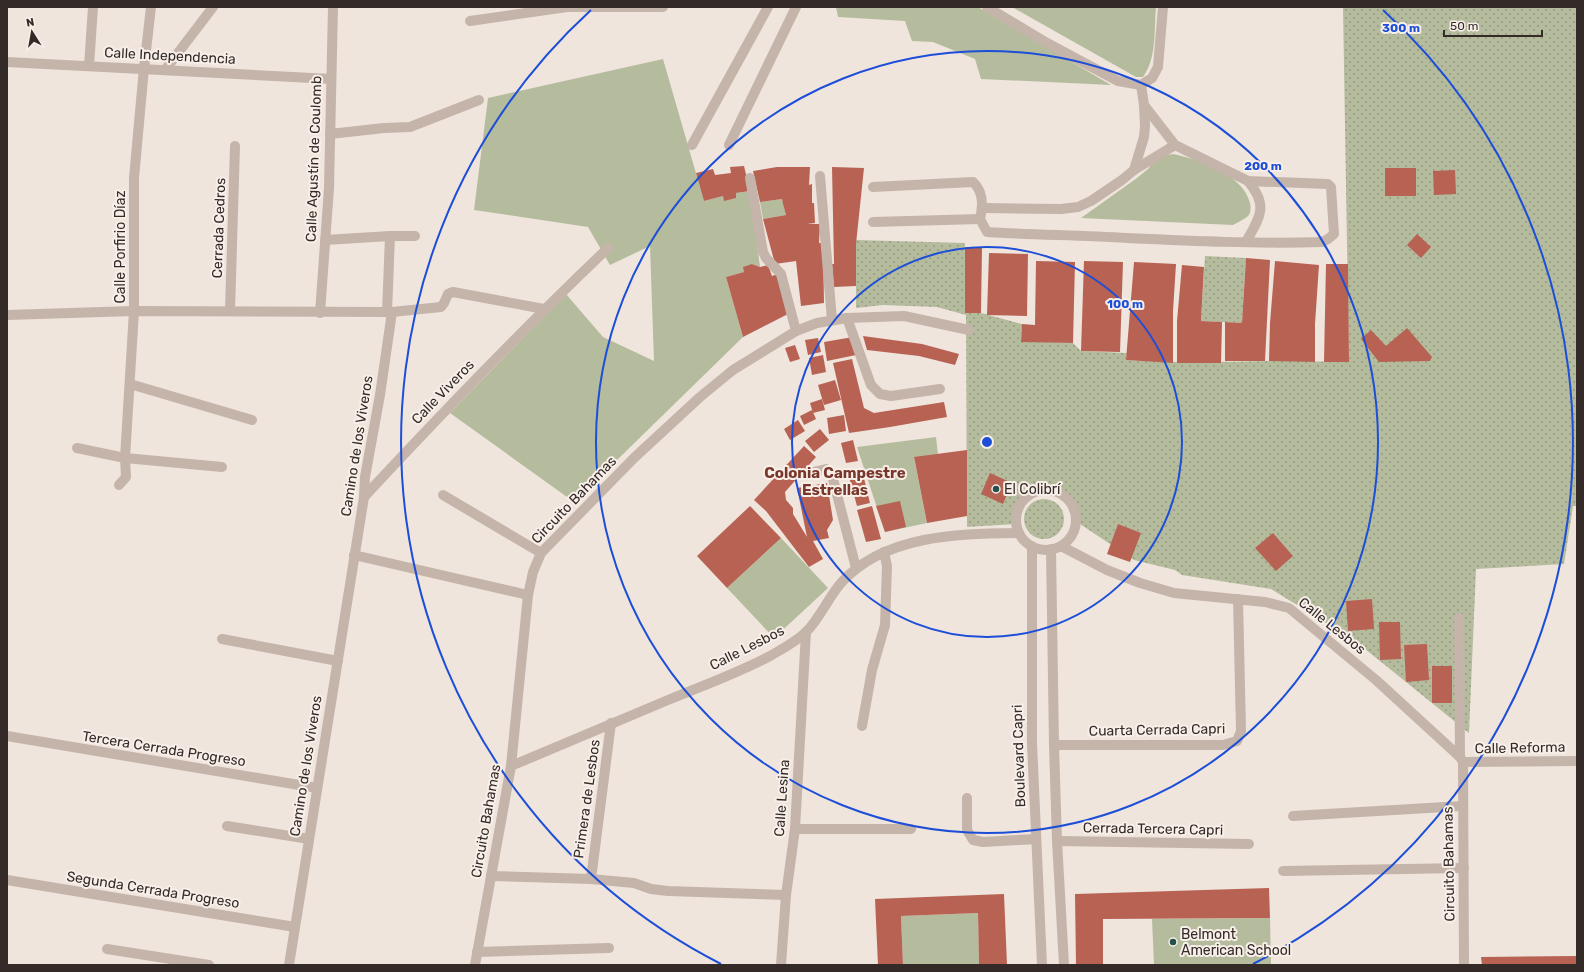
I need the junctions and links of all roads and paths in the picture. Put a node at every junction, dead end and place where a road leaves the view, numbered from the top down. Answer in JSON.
{"nodes":[{"id":1,"x":93,"y":7,"type":"edge"},
{"id":2,"x":151,"y":7,"type":"edge"},
{"id":3,"x":213,"y":7,"type":"edge"},
{"id":4,"x":333,"y":7,"type":"edge"},
{"id":5,"x":567,"y":7,"type":"edge"},
{"id":6,"x":663,"y":7,"type":"edge"},
{"id":7,"x":768,"y":7,"type":"edge"},
{"id":8,"x":796,"y":7,"type":"edge"},
{"id":9,"x":987,"y":7,"type":"edge"},
{"id":10,"x":1163,"y":7,"type":"edge"},
{"id":11,"x":470,"y":21,"type":"dead end"},
{"id":12,"x":7,"y":62,"type":"edge"},
{"id":13,"x":90,"y":66,"type":"junction"},
{"id":14,"x":144,"y":68,"type":"junction"},
{"id":15,"x":165,"y":70,"type":"junction"},
{"id":16,"x":331,"y":79,"type":"junction"},
{"id":17,"x":1141,"y":85,"type":"junction"},
{"id":18,"x":478,"y":100,"type":"dead end"},
{"id":19,"x":1144,"y":104,"type":"junction"},
{"id":20,"x":330,"y":134,"type":"junction"},
{"id":21,"x":729,"y":145,"type":"dead end"},
{"id":22,"x":1175,"y":145,"type":"junction"},
{"id":23,"x":235,"y":146,"type":"dead end"},
{"id":24,"x":692,"y":146,"type":"dead end"},
{"id":25,"x":1134,"y":170,"type":"junction"},
{"id":26,"x":820,"y":176,"type":"dead end"},
{"id":27,"x":750,"y":178,"type":"dead end"},
{"id":28,"x":1248,"y":181,"type":"junction"},
{"id":29,"x":873,"y":187,"type":"dead end"},
{"id":30,"x":983,"y":208,"type":"junction"},
{"id":31,"x":980,"y":219,"type":"junction"},
{"id":32,"x":873,"y":222,"type":"dead end"},
{"id":33,"x":390,"y":236,"type":"junction"},
{"id":34,"x":415,"y":236,"type":"dead end"},
{"id":35,"x":325,"y":240,"type":"junction"},
{"id":36,"x":1246,"y":242,"type":"junction"},
{"id":37,"x":608,"y":248,"type":"dead end"},
{"id":38,"x":544,"y":309,"type":"junction"},
{"id":39,"x":134,"y":311,"type":"junction"},
{"id":40,"x":230,"y":311,"type":"junction"},
{"id":41,"x":390,"y":312,"type":"junction"},
{"id":42,"x":320,"y":313,"type":"junction"},
{"id":43,"x":7,"y":316,"type":"edge"},
{"id":44,"x":846,"y":318,"type":"junction"},
{"id":45,"x":832,"y":320,"type":"junction"},
{"id":46,"x":969,"y":330,"type":"dead end"},
{"id":47,"x":796,"y":331,"type":"junction"},
{"id":48,"x":130,"y":384,"type":"junction"},
{"id":49,"x":940,"y":389,"type":"dead end"},
{"id":50,"x":252,"y":420,"type":"dead end"},
{"id":51,"x":77,"y":448,"type":"dead end"},
{"id":52,"x":125,"y":458,"type":"junction"},
{"id":53,"x":222,"y":467,"type":"dead end"},
{"id":54,"x":813,"y":472,"type":"dead end"},
{"id":55,"x":119,"y":485,"type":"dead end"},
{"id":56,"x":443,"y":495,"type":"dead end"},
{"id":57,"x":364,"y":497,"type":"junction"},
{"id":58,"x":1019,"y":533,"type":"junction"},
{"id":59,"x":1032,"y":546,"type":"junction"},
{"id":60,"x":1056,"y":548,"type":"junction"},
{"id":61,"x":884,"y":552,"type":"junction"},
{"id":62,"x":541,"y":553,"type":"junction"},
{"id":63,"x":354,"y":555,"type":"junction"},
{"id":64,"x":856,"y":568,"type":"junction"},
{"id":65,"x":528,"y":595,"type":"junction"},
{"id":66,"x":1238,"y":599,"type":"junction"},
{"id":67,"x":1459,"y":618,"type":"dead end"},
{"id":68,"x":806,"y":632,"type":"junction"},
{"id":69,"x":222,"y":639,"type":"dead end"},
{"id":70,"x":338,"y":661,"type":"junction"},
{"id":71,"x":611,"y":723,"type":"junction"},
{"id":72,"x":862,"y":726,"type":"dead end"},
{"id":73,"x":7,"y":736,"type":"edge"},
{"id":74,"x":1054,"y":745,"type":"junction"},
{"id":75,"x":1461,"y":759,"type":"junction"},
{"id":76,"x":1577,"y":761,"type":"edge"},
{"id":77,"x":511,"y":766,"type":"junction"},
{"id":78,"x":317,"y":788,"type":"junction"},
{"id":79,"x":967,"y":798,"type":"dead end"},
{"id":80,"x":1462,"y":806,"type":"junction"},
{"id":81,"x":1293,"y":816,"type":"dead end"},
{"id":82,"x":227,"y":826,"type":"dead end"},
{"id":83,"x":795,"y":829,"type":"junction"},
{"id":84,"x":911,"y":829,"type":"dead end"},
{"id":85,"x":309,"y":839,"type":"junction"},
{"id":86,"x":1036,"y":839,"type":"junction"},
{"id":87,"x":1057,"y":841,"type":"junction"},
{"id":88,"x":1249,"y":844,"type":"dead end"},
{"id":89,"x":1464,"y":868,"type":"junction"},
{"id":90,"x":1283,"y":871,"type":"dead end"},
{"id":91,"x":490,"y":876,"type":"junction"},
{"id":92,"x":591,"y":879,"type":"junction"},
{"id":93,"x":7,"y":880,"type":"edge"},
{"id":94,"x":786,"y":895,"type":"junction"},
{"id":95,"x":295,"y":927,"type":"junction"},
{"id":96,"x":608,"y":948,"type":"dead end"},
{"id":97,"x":107,"y":949,"type":"dead end"},
{"id":98,"x":477,"y":952,"type":"junction"},
{"id":99,"x":209,"y":965,"type":"edge"},
{"id":100,"x":289,"y":965,"type":"edge"},
{"id":101,"x":475,"y":965,"type":"edge"},
{"id":102,"x":781,"y":965,"type":"edge"},
{"id":103,"x":1042,"y":965,"type":"edge"},
{"id":104,"x":1064,"y":965,"type":"edge"},
{"id":105,"x":1464,"y":965,"type":"edge"}],
"edges":[{"from":1,"to":13,"type":"street"},
{"from":2,"to":14,"type":"street","name":"Calle Porfirio Díaz"},
{"from":3,"to":15,"type":"street"},
{"from":4,"to":16,"type":"street","name":"Calle Agustín de Coulomb"},
{"from":5,"to":6,"type":"street"},
{"from":5,"to":11,"type":"street"},
{"from":7,"to":24,"type":"street"},
{"from":8,"to":21,"type":"street"},
{"from":9,"to":17,"type":"street"},
{"from":10,"to":17,"type":"street"},
{"from":12,"to":13,"type":"street","name":"Calle Independencia"},
{"from":13,"to":14,"type":"street","name":"Calle Independencia"},
{"from":14,"to":15,"type":"street","name":"Calle Independencia"},
{"from":14,"to":39,"type":"street","name":"Calle Porfirio Díaz"},
{"from":15,"to":16,"type":"street","name":"Calle Independencia"},
{"from":16,"to":20,"type":"street","name":"Calle Agustín de Coulomb"},
{"from":17,"to":19,"type":"street"},
{"from":18,"to":20,"type":"street"},
{"from":19,"to":22,"type":"street"},
{"from":19,"to":25,"type":"street"},
{"from":20,"to":35,"type":"street","name":"Calle Agustín de Coulomb"},
{"from":22,"to":25,"type":"street"},
{"from":22,"to":28,"type":"street"},
{"from":23,"to":40,"type":"street","name":"Cerrada Cedros"},
{"from":25,"to":30,"type":"street"},
{"from":26,"to":45,"type":"street"},
{"from":27,"to":47,"type":"street"},
{"from":28,"to":36,"type":"street"},
{"from":28,"to":36,"type":"street"},
{"from":29,"to":30,"type":"street"},
{"from":30,"to":31,"type":"street"},
{"from":31,"to":32,"type":"street"},
{"from":31,"to":36,"type":"street"},
{"from":33,"to":34,"type":"street"},
{"from":33,"to":35,"type":"street"},
{"from":33,"to":41,"type":"street"},
{"from":35,"to":42,"type":"street","name":"Calle Agustín de Coulomb"},
{"from":37,"to":38,"type":"street","name":"Calle Viveros"},
{"from":38,"to":41,"type":"street"},
{"from":38,"to":57,"type":"street","name":"Calle Viveros"},
{"from":39,"to":40,"type":"street"},
{"from":39,"to":43,"type":"street"},
{"from":39,"to":48,"type":"street","name":"Calle Porfirio Díaz"},
{"from":40,"to":42,"type":"street"},
{"from":41,"to":42,"type":"street"},
{"from":41,"to":57,"type":"street","name":"Camino de los Viveros"},
{"from":44,"to":45,"type":"street","name":"Circuito Bahamas"},
{"from":44,"to":46,"type":"street","name":"Circuito Bahamas"},
{"from":44,"to":49,"type":"street"},
{"from":45,"to":47,"type":"street","name":"Circuito Bahamas"},
{"from":47,"to":62,"type":"street","name":"Circuito Bahamas"},
{"from":48,"to":50,"type":"street"},
{"from":48,"to":52,"type":"street","name":"Calle Porfirio Díaz"},
{"from":51,"to":52,"type":"street"},
{"from":52,"to":53,"type":"street"},
{"from":52,"to":55,"type":"street","name":"Calle Porfirio Díaz"},
{"from":54,"to":64,"type":"street"},
{"from":56,"to":62,"type":"street"},
{"from":57,"to":63,"type":"street","name":"Camino de los Viveros"},
{"from":58,"to":59,"type":"street"},
{"from":58,"to":60,"type":"street"},
{"from":58,"to":61,"type":"street","name":"Calle Lesbos"},
{"from":59,"to":60,"type":"street"},
{"from":59,"to":86,"type":"street","name":"Boulevard Capri"},
{"from":60,"to":66,"type":"street","name":"Calle Lesbos"},
{"from":60,"to":74,"type":"street"},
{"from":61,"to":64,"type":"street","name":"Calle Lesbos"},
{"from":61,"to":72,"type":"street"},
{"from":62,"to":65,"type":"street","name":"Circuito Bahamas"},
{"from":63,"to":65,"type":"street"},
{"from":63,"to":70,"type":"street","name":"Camino de los Viveros"},
{"from":64,"to":68,"type":"street","name":"Calle Lesbos"},
{"from":65,"to":77,"type":"street","name":"Circuito Bahamas"},
{"from":66,"to":74,"type":"street","name":"Cuarta Cerrada Capri"},
{"from":66,"to":75,"type":"street","name":"Calle Lesbos"},
{"from":67,"to":75,"type":"street","name":"Circuito Bahamas"},
{"from":68,"to":71,"type":"street","name":"Calle Lesbos"},
{"from":68,"to":83,"type":"street","name":"Calle Lesina"},
{"from":69,"to":70,"type":"street"},
{"from":70,"to":78,"type":"street","name":"Camino de los Viveros"},
{"from":71,"to":77,"type":"street","name":"Calle Lesbos"},
{"from":71,"to":92,"type":"street","name":"Primera de Lesbos"},
{"from":73,"to":78,"type":"street","name":"Tercera Cerrada Progreso"},
{"from":74,"to":87,"type":"street"},
{"from":75,"to":76,"type":"street","name":"Calle Reforma"},
{"from":75,"to":80,"type":"street","name":"Circuito Bahamas"},
{"from":77,"to":91,"type":"street","name":"Circuito Bahamas"},
{"from":78,"to":85,"type":"street","name":"Camino de los Viveros"},
{"from":79,"to":86,"type":"street"},
{"from":80,"to":81,"type":"street"},
{"from":80,"to":89,"type":"street","name":"Circuito Bahamas"},
{"from":82,"to":85,"type":"street"},
{"from":83,"to":84,"type":"street"},
{"from":83,"to":94,"type":"street","name":"Calle Lesina"},
{"from":85,"to":95,"type":"street","name":"Camino de los Viveros"},
{"from":86,"to":103,"type":"street","name":"Boulevard Capri"},
{"from":87,"to":88,"type":"street","name":"Cerrada Tercera Capri"},
{"from":87,"to":104,"type":"street"},
{"from":89,"to":90,"type":"street"},
{"from":89,"to":105,"type":"street","name":"Circuito Bahamas"},
{"from":91,"to":92,"type":"street"},
{"from":91,"to":98,"type":"street","name":"Circuito Bahamas"},
{"from":92,"to":94,"type":"street"},
{"from":93,"to":95,"type":"street","name":"Segunda Cerrada Progreso"},
{"from":94,"to":102,"type":"street","name":"Calle Lesina"},
{"from":95,"to":100,"type":"street","name":"Camino de los Viveros"},
{"from":96,"to":98,"type":"street"},
{"from":97,"to":99,"type":"street"},
{"from":98,"to":101,"type":"street","name":"Circuito Bahamas"}]}
